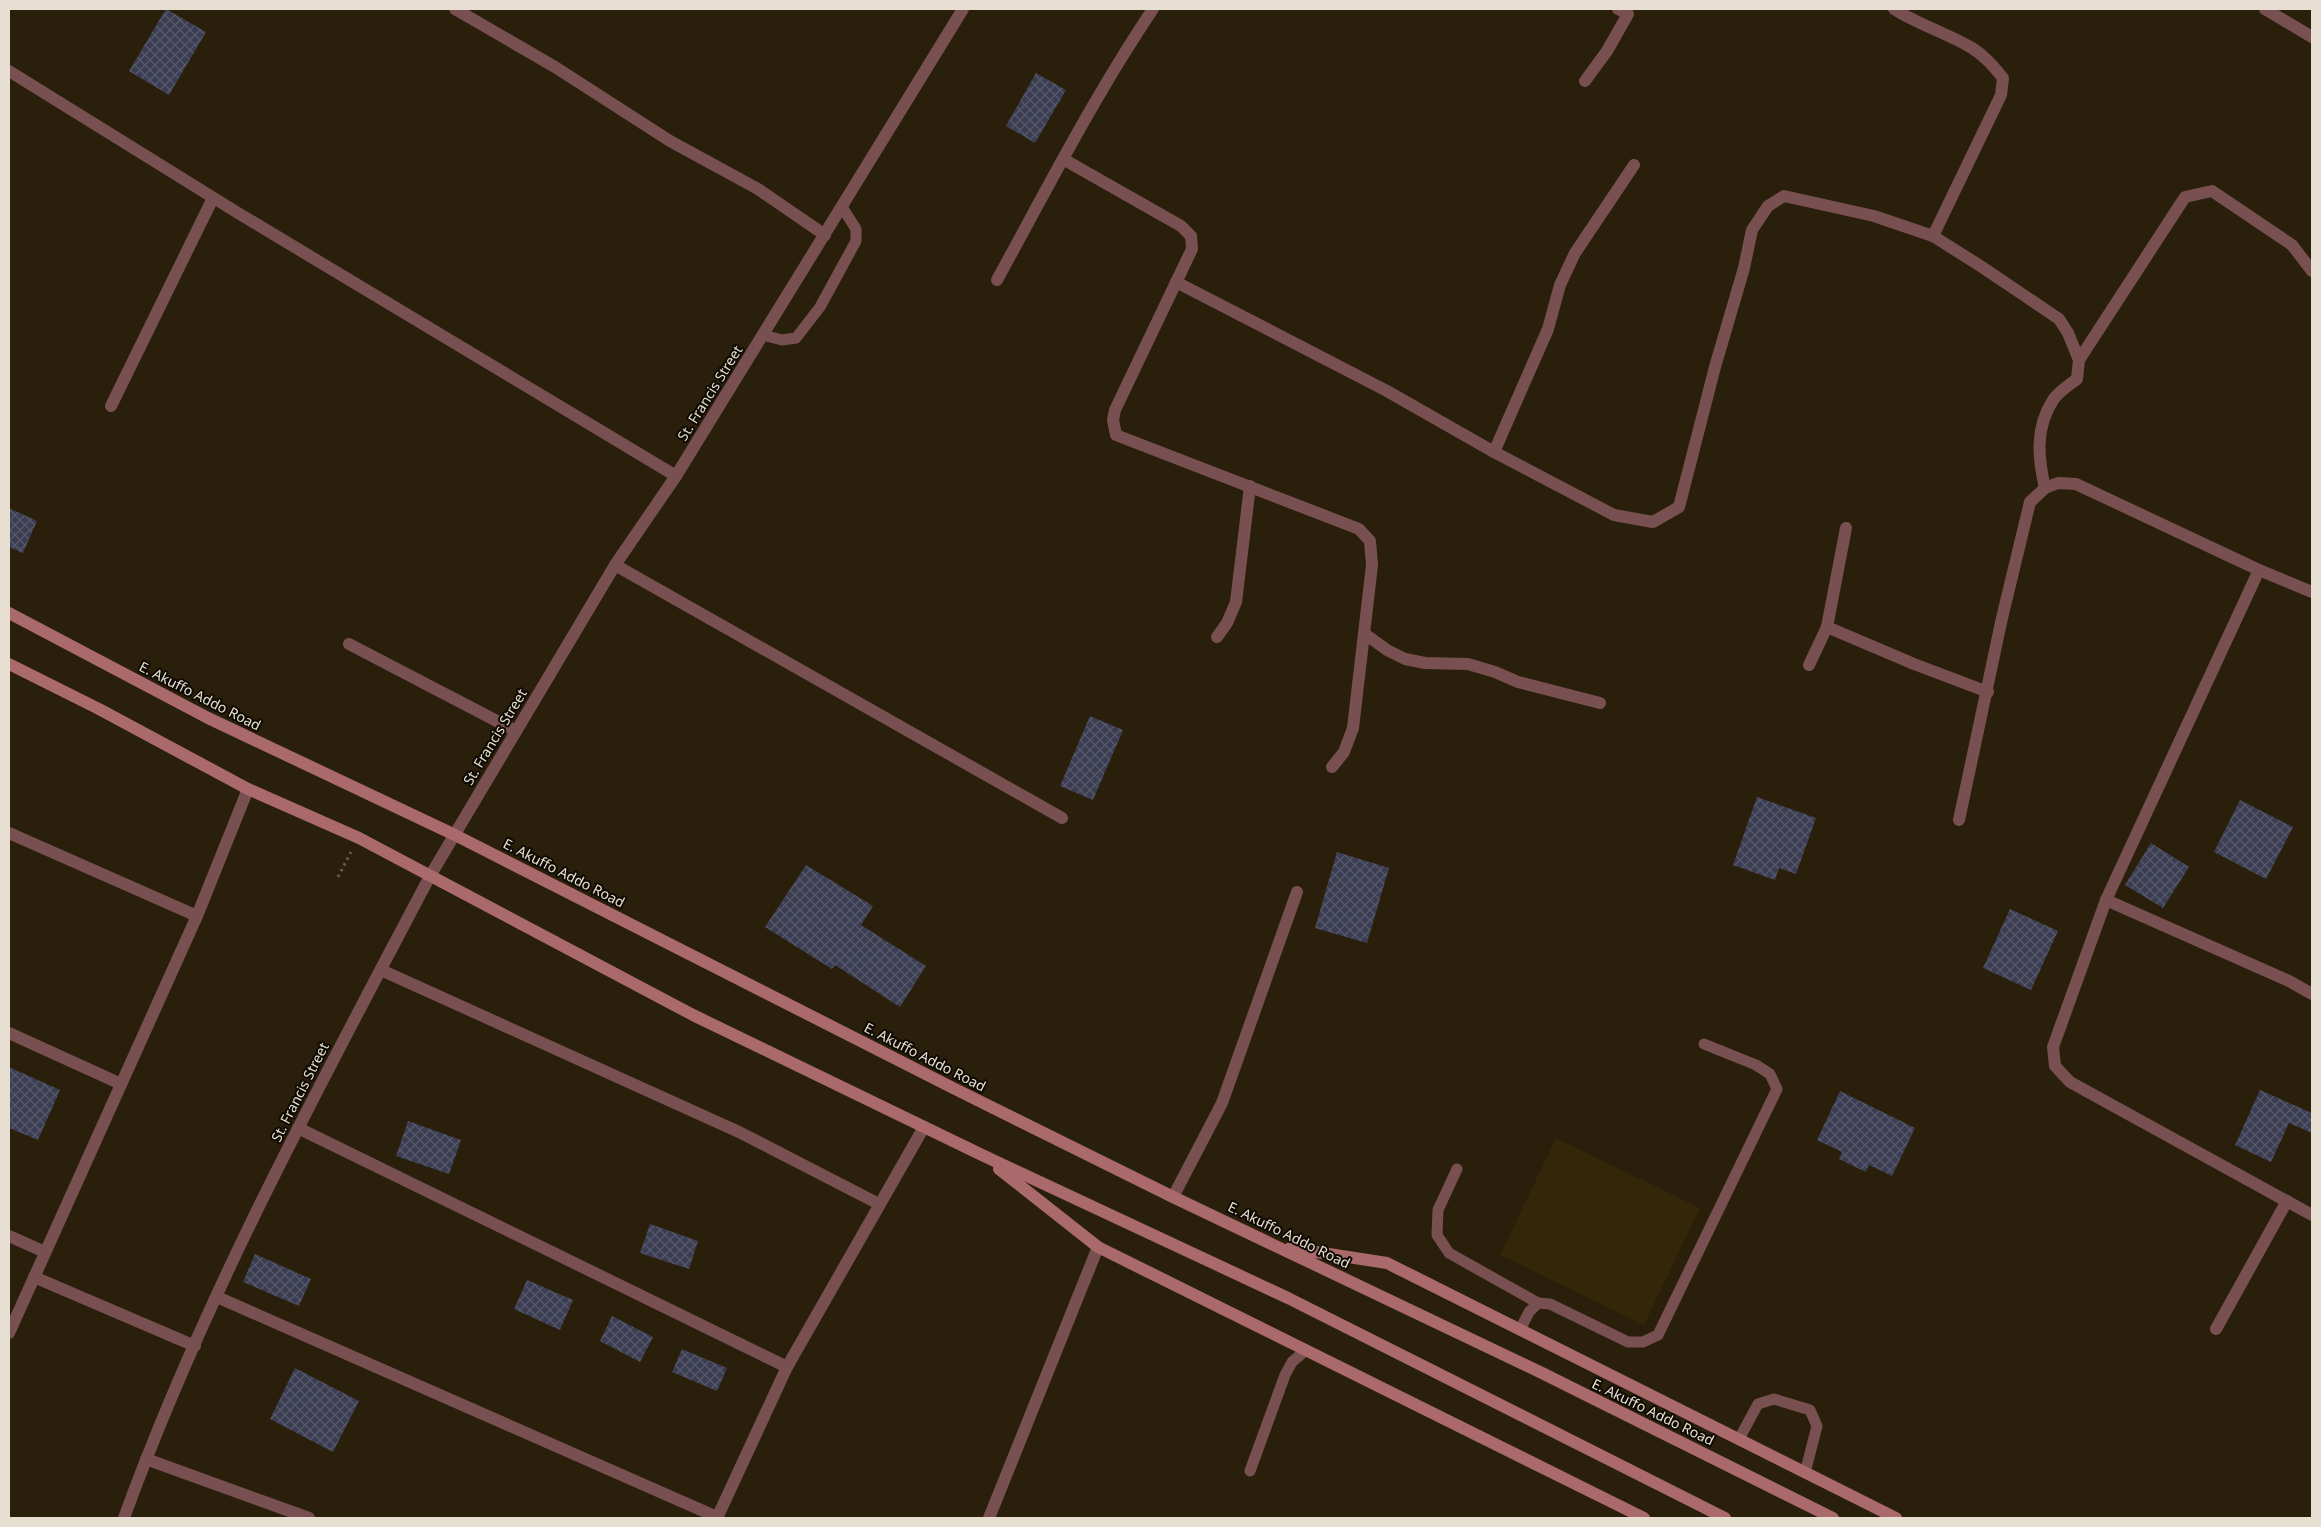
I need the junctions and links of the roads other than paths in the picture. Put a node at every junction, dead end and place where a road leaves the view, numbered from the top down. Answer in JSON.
{"nodes":[{"id":1,"x":455,"y":9,"type":"edge"},
{"id":2,"x":963,"y":9,"type":"edge"},
{"id":3,"x":1153,"y":9,"type":"edge"},
{"id":4,"x":1894,"y":9,"type":"edge"},
{"id":5,"x":2265,"y":9,"type":"edge"},
{"id":6,"x":1626,"y":10,"type":"edge"},
{"id":7,"x":2312,"y":37,"type":"edge"},
{"id":8,"x":9,"y":71,"type":"edge"},
{"id":9,"x":1585,"y":81,"type":"dead end"},
{"id":10,"x":1063,"y":159,"type":"junction"},
{"id":11,"x":1634,"y":165,"type":"dead end"},
{"id":12,"x":213,"y":198,"type":"junction"},
{"id":13,"x":842,"y":206,"type":"junction"},
{"id":14,"x":825,"y":235,"type":"junction"},
{"id":15,"x":1933,"y":236,"type":"junction"},
{"id":16,"x":2312,"y":271,"type":"edge"},
{"id":17,"x":997,"y":280,"type":"dead end"},
{"id":18,"x":1176,"y":282,"type":"junction"},
{"id":19,"x":763,"y":335,"type":"junction"},
{"id":20,"x":2079,"y":360,"type":"junction"},
{"id":21,"x":111,"y":406,"type":"dead end"},
{"id":22,"x":1494,"y":452,"type":"junction"},
{"id":23,"x":676,"y":476,"type":"junction"},
{"id":24,"x":1250,"y":486,"type":"junction"},
{"id":25,"x":2045,"y":488,"type":"junction"},
{"id":26,"x":1846,"y":528,"type":"dead end"},
{"id":27,"x":615,"y":565,"type":"junction"},
{"id":28,"x":2259,"y":570,"type":"junction"},
{"id":29,"x":2312,"y":592,"type":"edge"},
{"id":30,"x":9,"y":613,"type":"edge"},
{"id":31,"x":1827,"y":627,"type":"junction"},
{"id":32,"x":1365,"y":634,"type":"junction"},
{"id":33,"x":1217,"y":637,"type":"dead end"},
{"id":34,"x":349,"y":644,"type":"dead end"},
{"id":35,"x":9,"y":664,"type":"edge"},
{"id":36,"x":1809,"y":664,"type":"dead end"},
{"id":37,"x":1988,"y":692,"type":"junction"},
{"id":38,"x":1600,"y":703,"type":"dead end"},
{"id":39,"x":516,"y":731,"type":"junction"},
{"id":40,"x":1332,"y":767,"type":"dead end"},
{"id":41,"x":248,"y":788,"type":"junction"},
{"id":42,"x":1062,"y":818,"type":"dead end"},
{"id":43,"x":1959,"y":820,"type":"dead end"},
{"id":44,"x":9,"y":833,"type":"edge"},
{"id":45,"x":455,"y":835,"type":"junction"},
{"id":46,"x":430,"y":876,"type":"junction"},
{"id":47,"x":1297,"y":892,"type":"dead end"},
{"id":48,"x":2106,"y":900,"type":"junction"},
{"id":49,"x":197,"y":916,"type":"junction"},
{"id":50,"x":381,"y":970,"type":"junction"},
{"id":51,"x":2312,"y":994,"type":"edge"},
{"id":52,"x":9,"y":1033,"type":"edge"},
{"id":53,"x":1704,"y":1044,"type":"dead end"},
{"id":54,"x":121,"y":1084,"type":"junction"},
{"id":55,"x":924,"y":1127,"type":"junction"},
{"id":56,"x":298,"y":1128,"type":"junction"},
{"id":57,"x":982,"y":1155,"type":"junction"},
{"id":58,"x":1457,"y":1169,"type":"dead end"},
{"id":59,"x":1173,"y":1197,"type":"junction"},
{"id":60,"x":2287,"y":1201,"type":"junction"},
{"id":61,"x":879,"y":1204,"type":"junction"},
{"id":62,"x":2312,"y":1215,"type":"edge"},
{"id":63,"x":9,"y":1236,"type":"edge"},
{"id":64,"x":1277,"y":1246,"type":"junction"},
{"id":65,"x":1098,"y":1247,"type":"junction"},
{"id":66,"x":45,"y":1252,"type":"junction"},
{"id":67,"x":34,"y":1277,"type":"junction"},
{"id":68,"x":217,"y":1297,"type":"junction"},
{"id":69,"x":1538,"y":1304,"type":"junction"},
{"id":70,"x":2216,"y":1329,"type":"dead end"},
{"id":71,"x":1520,"y":1330,"type":"junction"},
{"id":72,"x":9,"y":1334,"type":"edge"},
{"id":73,"x":195,"y":1346,"type":"junction"},
{"id":74,"x":1306,"y":1350,"type":"junction"},
{"id":75,"x":787,"y":1366,"type":"junction"},
{"id":76,"x":1739,"y":1439,"type":"junction"},
{"id":77,"x":146,"y":1459,"type":"junction"},
{"id":78,"x":1250,"y":1471,"type":"dead end"},
{"id":79,"x":1806,"y":1473,"type":"junction"},
{"id":80,"x":717,"y":1517,"type":"edge"},
{"id":81,"x":1641,"y":1517,"type":"edge"},
{"id":82,"x":124,"y":1518,"type":"edge"},
{"id":83,"x":309,"y":1518,"type":"edge"},
{"id":84,"x":988,"y":1518,"type":"edge"},
{"id":85,"x":1725,"y":1518,"type":"edge"},
{"id":86,"x":1833,"y":1518,"type":"edge"},
{"id":87,"x":1896,"y":1518,"type":"edge"}],
"edges":[{"from":1,"to":14,"type":"street"},
{"from":2,"to":13,"type":"street","name":"St. Francis Street"},
{"from":3,"to":10,"type":"street"},
{"from":4,"to":15,"type":"street"},
{"from":5,"to":7,"type":"street"},
{"from":6,"to":9,"type":"street"},
{"from":8,"to":12,"type":"street"},
{"from":10,"to":17,"type":"street"},
{"from":10,"to":18,"type":"street"},
{"from":11,"to":22,"type":"street"},
{"from":12,"to":21,"type":"street"},
{"from":12,"to":23,"type":"street"},
{"from":13,"to":14,"type":"street","name":"St. Francis Street"},
{"from":13,"to":19,"type":"lane"},
{"from":14,"to":19,"type":"street","name":"St. Francis Street"},
{"from":15,"to":20,"type":"street"},
{"from":15,"to":22,"type":"street"},
{"from":16,"to":20,"type":"street"},
{"from":18,"to":22,"type":"street"},
{"from":18,"to":24,"type":"street"},
{"from":19,"to":23,"type":"street","name":"St. Francis Street"},
{"from":20,"to":25,"type":"street"},
{"from":23,"to":27,"type":"street","name":"St. Francis Street"},
{"from":24,"to":32,"type":"street"},
{"from":24,"to":33,"type":"street"},
{"from":25,"to":28,"type":"street"},
{"from":25,"to":37,"type":"street"},
{"from":26,"to":31,"type":"street"},
{"from":27,"to":39,"type":"street","name":"St. Francis Street"},
{"from":27,"to":42,"type":"street"},
{"from":28,"to":29,"type":"street"},
{"from":28,"to":48,"type":"street"},
{"from":30,"to":45,"type":"main road","name":"E. Akuffo Addo Road"},
{"from":31,"to":36,"type":"street"},
{"from":31,"to":37,"type":"street"},
{"from":32,"to":38,"type":"street"},
{"from":32,"to":40,"type":"street"},
{"from":34,"to":39,"type":"street"},
{"from":35,"to":41,"type":"main road"},
{"from":37,"to":43,"type":"street"},
{"from":39,"to":45,"type":"street","name":"St. Francis Street"},
{"from":41,"to":46,"type":"main road"},
{"from":41,"to":49,"type":"street"},
{"from":44,"to":49,"type":"street"},
{"from":45,"to":46,"type":"street","name":"St. Francis Street"},
{"from":45,"to":59,"type":"main road","name":"E. Akuffo Addo Road"},
{"from":46,"to":50,"type":"street","name":"St. Francis Street"},
{"from":46,"to":55,"type":"main road"},
{"from":47,"to":59,"type":"street"},
{"from":48,"to":51,"type":"street"},
{"from":48,"to":60,"type":"street"},
{"from":49,"to":54,"type":"street"},
{"from":50,"to":56,"type":"street","name":"St. Francis Street"},
{"from":50,"to":61,"type":"street"},
{"from":52,"to":54,"type":"street"},
{"from":53,"to":69,"type":"lane"},
{"from":54,"to":66,"type":"street"},
{"from":55,"to":57,"type":"main road"},
{"from":55,"to":61,"type":"street"},
{"from":56,"to":68,"type":"street","name":"St. Francis Street"},
{"from":56,"to":75,"type":"street"},
{"from":57,"to":65,"type":"main road"},
{"from":57,"to":85,"type":"main road"},
{"from":58,"to":69,"type":"lane"},
{"from":59,"to":64,"type":"main road","name":"E. Akuffo Addo Road"},
{"from":60,"to":62,"type":"street"},
{"from":60,"to":70,"type":"street"},
{"from":61,"to":75,"type":"street"},
{"from":63,"to":66,"type":"street"},
{"from":64,"to":71,"type":"main road"},
{"from":64,"to":86,"type":"main road","name":"E. Akuffo Addo Road"},
{"from":65,"to":74,"type":"main road"},
{"from":65,"to":84,"type":"street"},
{"from":66,"to":67,"type":"street"},
{"from":67,"to":72,"type":"street"},
{"from":67,"to":73,"type":"street"},
{"from":68,"to":73,"type":"street","name":"St. Francis Street"},
{"from":68,"to":80,"type":"street"},
{"from":69,"to":71,"type":"lane"},
{"from":71,"to":76,"type":"main road"},
{"from":73,"to":77,"type":"street","name":"St. Francis Street"},
{"from":74,"to":78,"type":"lane"},
{"from":74,"to":81,"type":"main road"},
{"from":75,"to":80,"type":"street"},
{"from":76,"to":79,"type":"main road"},
{"from":76,"to":79,"type":"lane"},
{"from":77,"to":82,"type":"street","name":"St. Francis Street"},
{"from":77,"to":83,"type":"street"},
{"from":79,"to":87,"type":"main road"}]}
